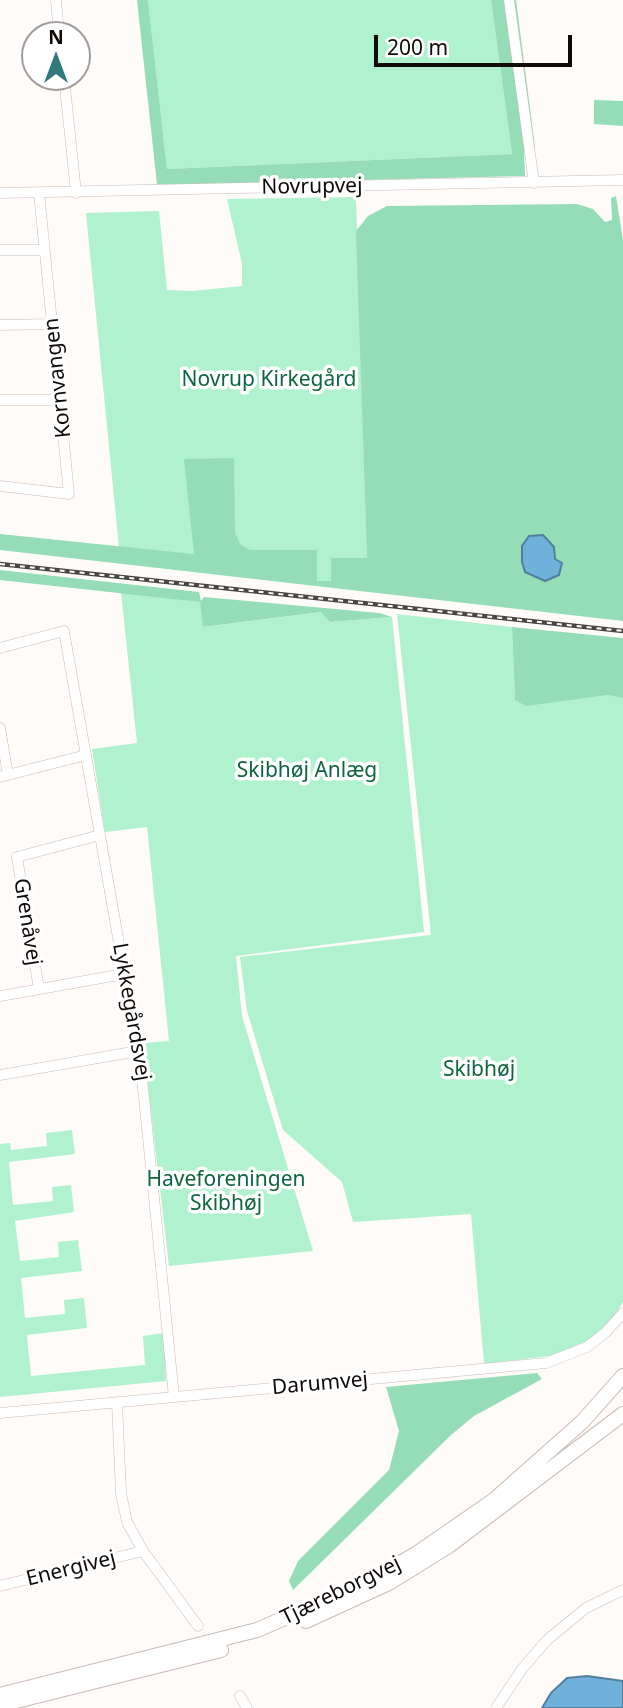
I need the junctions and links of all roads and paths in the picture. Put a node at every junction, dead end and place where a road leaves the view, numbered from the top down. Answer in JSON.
{"nodes":[{"id":1,"x":56,"y":0,"type":"edge"},
{"id":2,"x":509,"y":0,"type":"edge"},
{"id":3,"x":58,"y":21,"type":"edge"},
{"id":4,"x":65,"y":91,"type":"edge"},
{"id":5,"x":534,"y":183,"type":"junction"},
{"id":6,"x":623,"y":183,"type":"edge"},
{"id":7,"x":0,"y":193,"type":"edge"},
{"id":8,"x":39,"y":193,"type":"junction"},
{"id":9,"x":76,"y":193,"type":"junction"},
{"id":10,"x":0,"y":250,"type":"edge"},
{"id":11,"x":44,"y":250,"type":"junction"},
{"id":12,"x":53,"y":324,"type":"junction"},
{"id":13,"x":0,"y":325,"type":"edge"},
{"id":14,"x":0,"y":400,"type":"edge"},
{"id":15,"x":60,"y":400,"type":"junction"},
{"id":16,"x":0,"y":486,"type":"edge"},
{"id":17,"x":0,"y":648,"type":"edge"},
{"id":18,"x":0,"y":728,"type":"edge"},
{"id":19,"x":86,"y":755,"type":"junction"},
{"id":20,"x":4,"y":776,"type":"edge"},
{"id":21,"x":100,"y":835,"type":"junction"},
{"id":22,"x":124,"y":974,"type":"junction"},
{"id":23,"x":39,"y":989,"type":"junction"},
{"id":24,"x":0,"y":996,"type":"edge"},
{"id":25,"x":138,"y":1051,"type":"junction"},
{"id":26,"x":0,"y":1075,"type":"edge"},
{"id":27,"x":623,"y":1313,"type":"edge"},
{"id":28,"x":623,"y":1363,"type":"edge"},
{"id":29,"x":623,"y":1376,"type":"edge"},
{"id":30,"x":623,"y":1387,"type":"edge"},
{"id":31,"x":174,"y":1397,"type":"junction"},
{"id":32,"x":117,"y":1402,"type":"junction"},
{"id":33,"x":0,"y":1413,"type":"edge"},
{"id":34,"x":623,"y":1414,"type":"edge"},
{"id":35,"x":564,"y":1436,"type":"junction"},
{"id":36,"x":513,"y":1500,"type":"junction"},
{"id":37,"x":143,"y":1551,"type":"junction"},
{"id":38,"x":0,"y":1586,"type":"edge"},
{"id":39,"x":623,"y":1590,"type":"edge"},
{"id":40,"x":198,"y":1626,"type":"dead end"},
{"id":41,"x":0,"y":1695,"type":"edge"},
{"id":42,"x":240,"y":1696,"type":"dead end"},
{"id":43,"x":0,"y":1705,"type":"edge"},
{"id":44,"x":247,"y":1708,"type":"edge"},
{"id":45,"x":496,"y":1708,"type":"edge"}],
"edges":[{"from":1,"to":3,"type":"street"},
{"from":2,"to":5,"type":"street"},
{"from":4,"to":9,"type":"street"},
{"from":5,"to":6,"type":"street","name":"Novrupvej"},
{"from":5,"to":9,"type":"street","name":"Novrupvej"},
{"from":7,"to":8,"type":"street","name":"Novrupvej"},
{"from":8,"to":9,"type":"street","name":"Novrupvej"},
{"from":8,"to":11,"type":"street","name":"Kornvangen"},
{"from":10,"to":11,"type":"street"},
{"from":11,"to":12,"type":"street","name":"Kornvangen"},
{"from":12,"to":13,"type":"street"},
{"from":12,"to":15,"type":"street","name":"Kornvangen"},
{"from":14,"to":15,"type":"street"},
{"from":15,"to":16,"type":"street","name":"Kornvangen"},
{"from":17,"to":19,"type":"street","name":"Lykkegårdsvej"},
{"from":18,"to":20,"type":"street"},
{"from":19,"to":20,"type":"street"},
{"from":19,"to":21,"type":"street","name":"Lykkegårdsvej"},
{"from":21,"to":22,"type":"street","name":"Lykkegårdsvej"},
{"from":21,"to":23,"type":"street","name":"Grenåvej"},
{"from":22,"to":23,"type":"street"},
{"from":22,"to":25,"type":"street","name":"Lykkegårdsvej"},
{"from":23,"to":24,"type":"street"},
{"from":25,"to":26,"type":"street"},
{"from":25,"to":31,"type":"street","name":"Lykkegårdsvej"},
{"from":27,"to":31,"type":"street","name":"Darumvej"},
{"from":28,"to":35,"type":"highway"},
{"from":29,"to":35,"type":"highway","name":"Tjæreborgvej"},
{"from":30,"to":36,"type":"highway","name":"Tjæreborgvej"},
{"from":31,"to":32,"type":"street","name":"Darumvej"},
{"from":32,"to":33,"type":"street","name":"Darumvej"},
{"from":32,"to":37,"type":"street","name":"Energivej"},
{"from":34,"to":36,"type":"highway","name":"Tjæreborgvej"},
{"from":35,"to":41,"type":"highway","name":"Tjæreborgvej"},
{"from":36,"to":43,"type":"highway","name":"Tjæreborgvej"},
{"from":37,"to":38,"type":"street","name":"Energivej"},
{"from":37,"to":40,"type":"street","name":"Energivej"},
{"from":39,"to":45,"type":"street"},
{"from":42,"to":44,"type":"street"}]}
